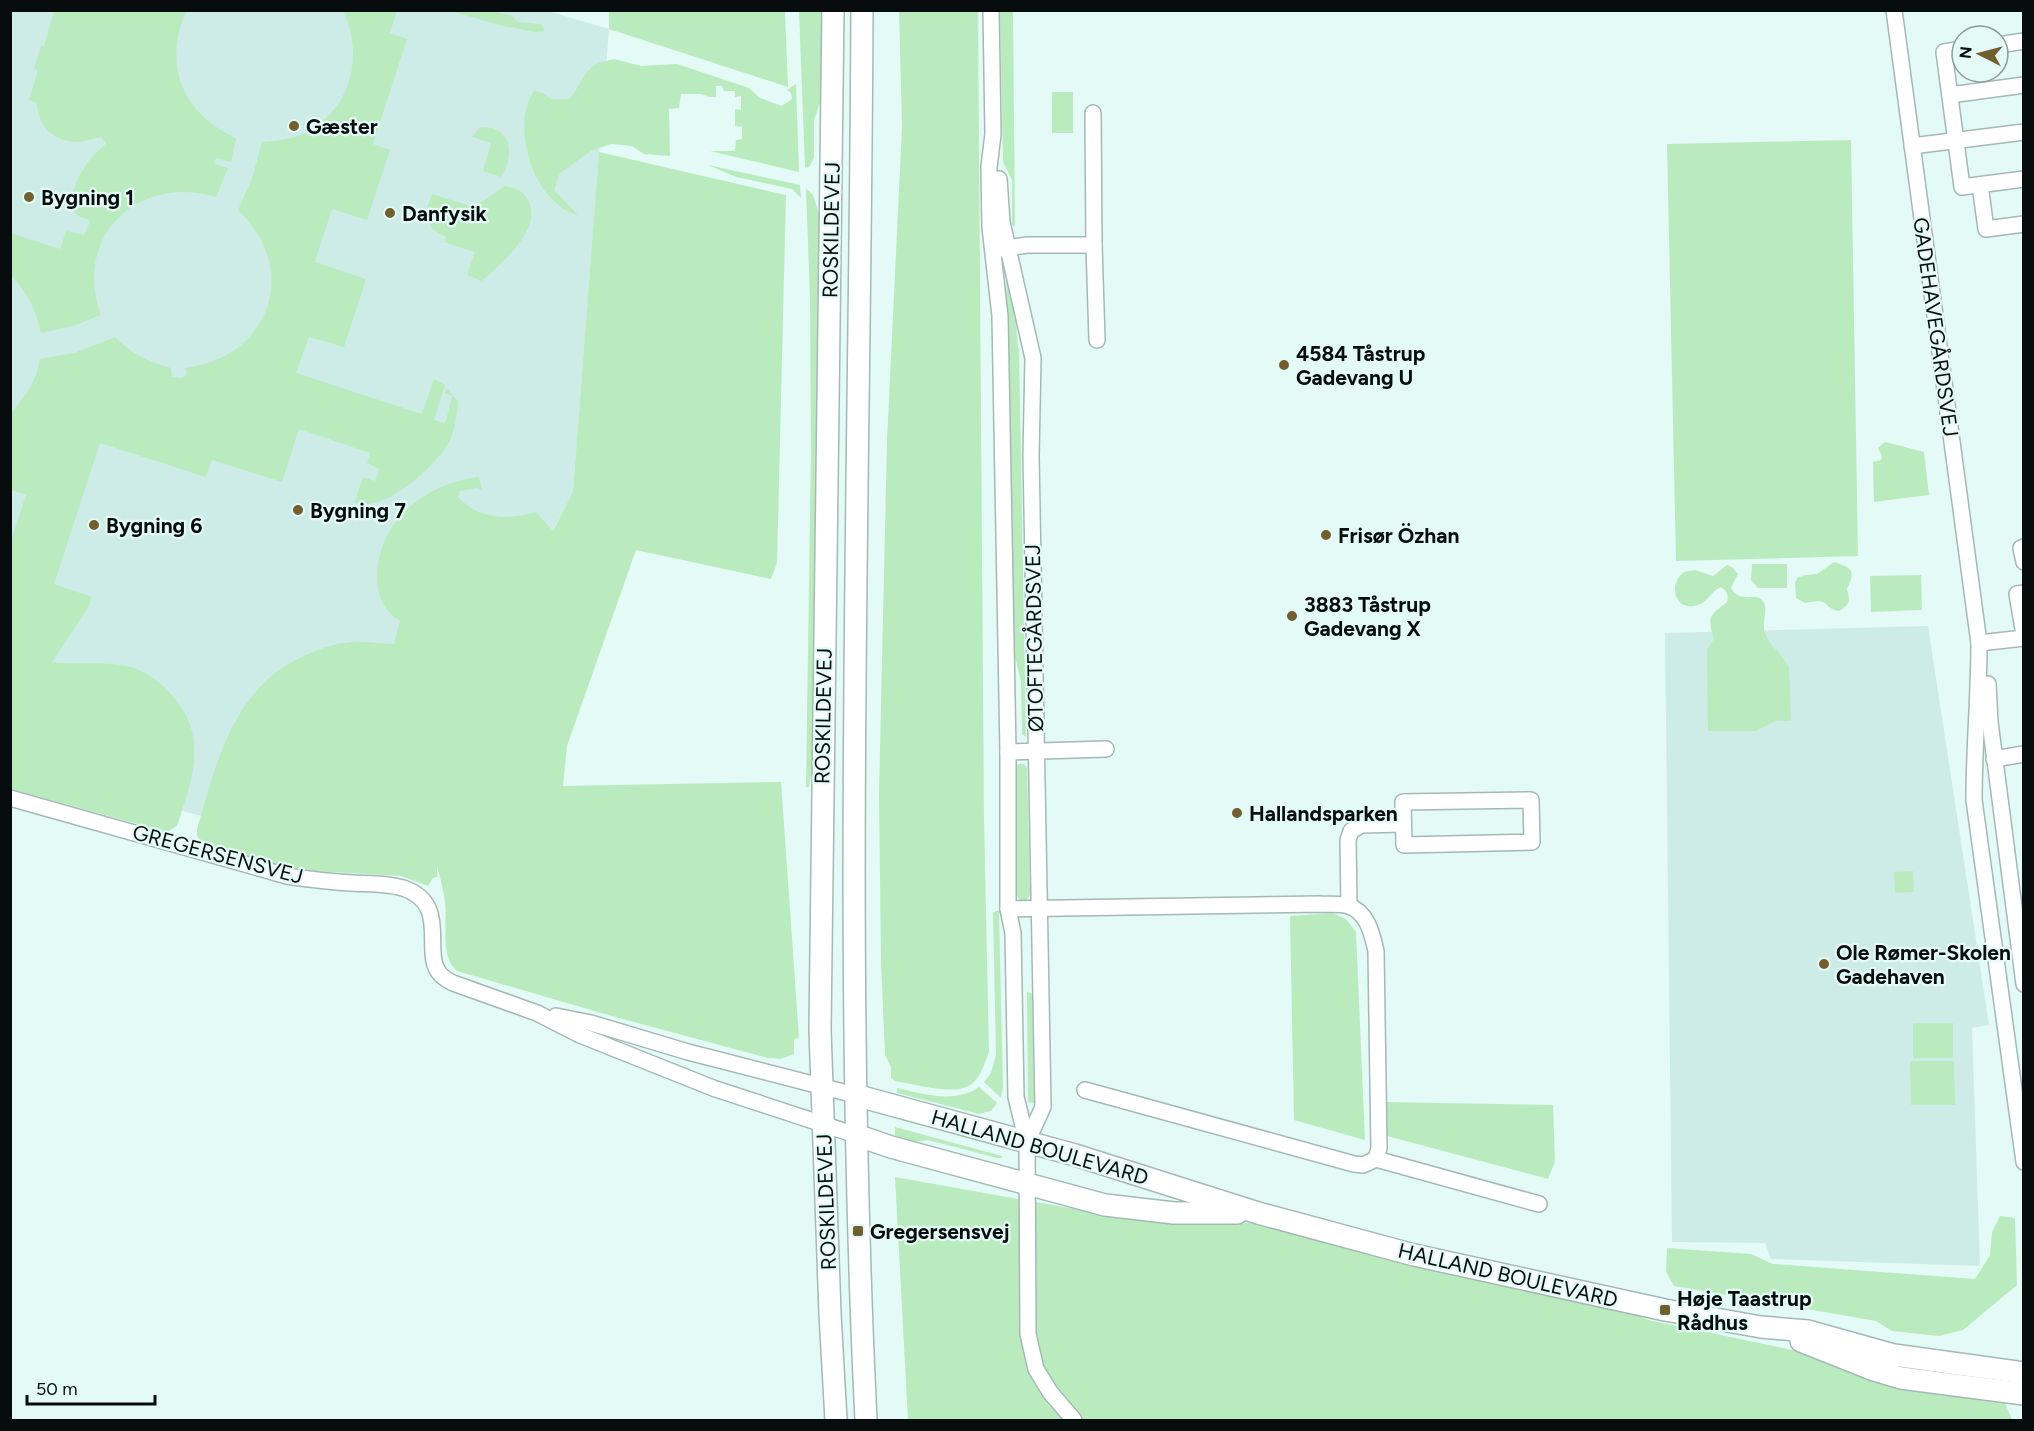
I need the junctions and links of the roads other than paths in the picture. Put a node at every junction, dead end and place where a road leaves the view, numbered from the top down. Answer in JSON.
{"nodes":[{"id":1,"x":833,"y":10,"type":"edge"},
{"id":2,"x":862,"y":10,"type":"edge"},
{"id":3,"x":991,"y":10,"type":"edge"},
{"id":4,"x":1894,"y":10,"type":"edge"},
{"id":5,"x":1950,"y":51,"type":"edge"},
{"id":6,"x":2024,"y":85,"type":"edge"},
{"id":7,"x":1950,"y":95,"type":"junction"},
{"id":8,"x":1093,"y":113,"type":"dead end"},
{"id":9,"x":2024,"y":132,"type":"edge"},
{"id":10,"x":1956,"y":141,"type":"junction"},
{"id":11,"x":1912,"y":146,"type":"junction"},
{"id":12,"x":2024,"y":179,"type":"edge"},
{"id":13,"x":1980,"y":185,"type":"junction"},
{"id":14,"x":2024,"y":224,"type":"edge"},
{"id":15,"x":1094,"y":245,"type":"junction"},
{"id":16,"x":1001,"y":249,"type":"junction"},
{"id":17,"x":1096,"y":340,"type":"dead end"},
{"id":18,"x":2024,"y":548,"type":"edge"},
{"id":19,"x":2024,"y":562,"type":"edge"},
{"id":20,"x":2024,"y":593,"type":"edge"},
{"id":21,"x":2024,"y":636,"type":"edge"},
{"id":22,"x":1979,"y":643,"type":"junction"},
{"id":23,"x":1106,"y":748,"type":"dead end"},
{"id":24,"x":1036,"y":751,"type":"junction"},
{"id":25,"x":1008,"y":752,"type":"junction"},
{"id":26,"x":2024,"y":754,"type":"edge"},
{"id":27,"x":1994,"y":759,"type":"junction"},
{"id":28,"x":10,"y":798,"type":"edge"},
{"id":29,"x":1403,"y":824,"type":"junction"},
{"id":30,"x":1349,"y":906,"type":"junction"},
{"id":31,"x":1008,"y":909,"type":"junction"},
{"id":32,"x":1039,"y":909,"type":"junction"},
{"id":33,"x":2023,"y":979,"type":"edge"},
{"id":34,"x":1999,"y":980,"type":"junction"},
{"id":35,"x":537,"y":1013,"type":"junction"},
{"id":36,"x":821,"y":1086,"type":"junction"},
{"id":37,"x":1085,"y":1090,"type":"dead end"},
{"id":38,"x":855,"y":1095,"type":"junction"},
{"id":39,"x":823,"y":1124,"type":"junction"},
{"id":40,"x":856,"y":1135,"type":"junction"},
{"id":41,"x":1027,"y":1142,"type":"junction"},
{"id":42,"x":1376,"y":1160,"type":"junction"},
{"id":43,"x":2024,"y":1162,"type":"edge"},
{"id":44,"x":1026,"y":1184,"type":"junction"},
{"id":45,"x":1539,"y":1204,"type":"dead end"},
{"id":46,"x":1258,"y":1213,"type":"junction"},
{"id":47,"x":1761,"y":1327,"type":"junction"},
{"id":48,"x":2024,"y":1373,"type":"edge"},
{"id":49,"x":2024,"y":1394,"type":"edge"},
{"id":50,"x":836,"y":1420,"type":"edge"},
{"id":51,"x":866,"y":1420,"type":"edge"},
{"id":52,"x":1074,"y":1420,"type":"edge"}],
"edges":[{"from":1,"to":36,"type":"main road","name":"ROSKILDEVEJ"},
{"from":2,"to":38,"type":"main road","name":"ROSKILDEVEJ"},
{"from":3,"to":16,"type":"street","name":"ØTOFTEGÅRDSVEJ"},
{"from":4,"to":11,"type":"street","name":"GADEHAVEGÅRDSVEJ"},
{"from":5,"to":7,"type":"street"},
{"from":6,"to":7,"type":"street"},
{"from":7,"to":10,"type":"street"},
{"from":8,"to":15,"type":"street"},
{"from":9,"to":10,"type":"street"},
{"from":10,"to":11,"type":"street"},
{"from":10,"to":13,"type":"street"},
{"from":11,"to":22,"type":"street","name":"GADEHAVEGÅRDSVEJ"},
{"from":12,"to":13,"type":"street"},
{"from":13,"to":14,"type":"street"},
{"from":15,"to":16,"type":"street"},
{"from":15,"to":17,"type":"street"},
{"from":16,"to":24,"type":"street","name":"ØTOFTEGÅRDSVEJ"},
{"from":16,"to":25,"type":"street","name":"ØTOFTEGÅRDSVEJ"},
{"from":18,"to":19,"type":"street"},
{"from":20,"to":21,"type":"street"},
{"from":21,"to":22,"type":"street"},
{"from":22,"to":27,"type":"street","name":"GADEHAVEGÅRDSVEJ"},
{"from":22,"to":34,"type":"street","name":"GADEHAVEGÅRDSVEJ"},
{"from":23,"to":24,"type":"street"},
{"from":24,"to":25,"type":"street"},
{"from":24,"to":32,"type":"street","name":"ØTOFTEGÅRDSVEJ"},
{"from":25,"to":31,"type":"street","name":"ØTOFTEGÅRDSVEJ"},
{"from":26,"to":27,"type":"street"},
{"from":27,"to":33,"type":"street","name":"GADEHAVEGÅRDSVEJ"},
{"from":28,"to":35,"type":"street","name":"GREGERSENSVEJ"},
{"from":29,"to":29,"type":"street"},
{"from":29,"to":30,"type":"street"},
{"from":30,"to":32,"type":"street"},
{"from":30,"to":42,"type":"street"},
{"from":31,"to":32,"type":"street"},
{"from":31,"to":41,"type":"street","name":"ØTOFTEGÅRDSVEJ"},
{"from":32,"to":41,"type":"street","name":"ØTOFTEGÅRDSVEJ"},
{"from":33,"to":34,"type":"street"},
{"from":34,"to":43,"type":"street","name":"GADEHAVEGÅRDSVEJ"},
{"from":35,"to":36,"type":"street","name":"GREGERSENSVEJ"},
{"from":35,"to":39,"type":"street","name":"GREGERSENSVEJ"},
{"from":36,"to":38,"type":"street","name":"GREGERSENSVEJ"},
{"from":36,"to":39,"type":"main road","name":"ROSKILDEVEJ"},
{"from":37,"to":42,"type":"street"},
{"from":38,"to":40,"type":"main road","name":"ROSKILDEVEJ"},
{"from":38,"to":41,"type":"main road","name":"HALLAND BOULEVARD"},
{"from":39,"to":40,"type":"street","name":"GREGERSENSVEJ"},
{"from":39,"to":50,"type":"main road","name":"ROSKILDEVEJ"},
{"from":40,"to":44,"type":"main road","name":"HALLAND BOULEVARD"},
{"from":40,"to":51,"type":"main road","name":"ROSKILDEVEJ"},
{"from":41,"to":44,"type":"street","name":"ØTOFTEGÅRDSVEJ"},
{"from":41,"to":46,"type":"main road","name":"HALLAND BOULEVARD"},
{"from":42,"to":45,"type":"street"},
{"from":44,"to":46,"type":"main road","name":"HALLAND BOULEVARD"},
{"from":44,"to":52,"type":"street","name":"ØTOFTEGÅRDSVEJ"},
{"from":46,"to":47,"type":"main road","name":"HALLAND BOULEVARD"},
{"from":47,"to":48,"type":"main road","name":"HALLAND BOULEVARD"},
{"from":47,"to":49,"type":"main road","name":"HALLAND BOULEVARD"}]}
